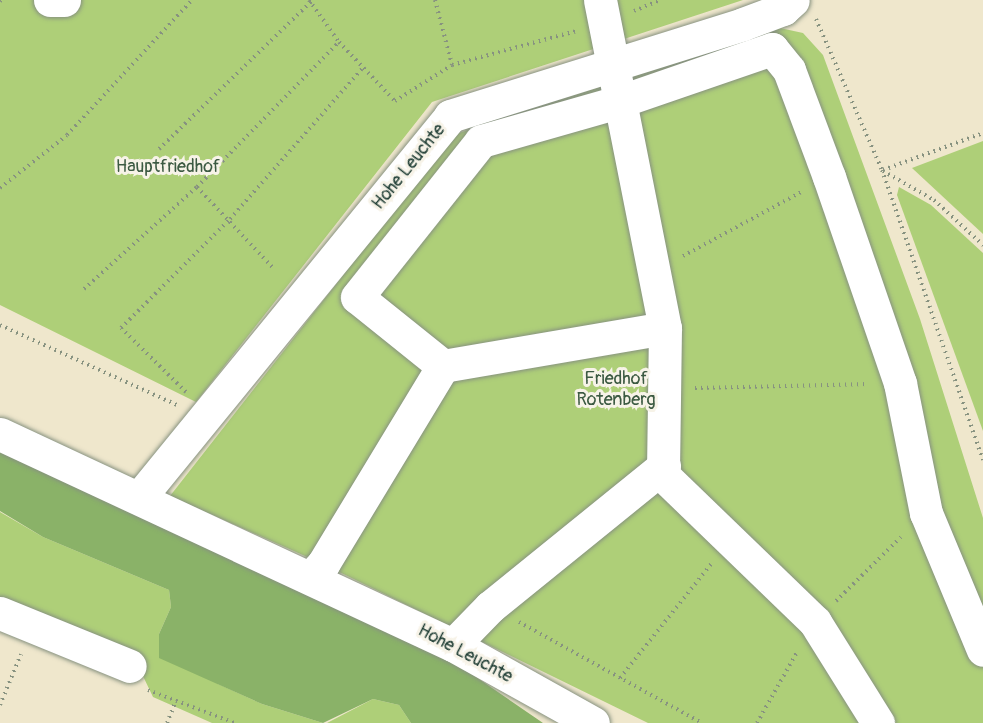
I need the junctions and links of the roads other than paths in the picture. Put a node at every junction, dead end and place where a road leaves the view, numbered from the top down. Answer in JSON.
{"nodes":[{"id":1,"x":50,"y":0,"type":"edge"},
{"id":2,"x":64,"y":0,"type":"edge"},
{"id":3,"x":802,"y":5,"type":"edge"},
{"id":4,"x":602,"y":12,"type":"edge"},
{"id":5,"x":612,"y":63,"type":"junction"},
{"id":6,"x":618,"y":102,"type":"junction"},
{"id":7,"x":665,"y":328,"type":"junction"},
{"id":8,"x":443,"y":366,"type":"junction"},
{"id":9,"x":0,"y":434,"type":"edge"},
{"id":10,"x":664,"y":466,"type":"junction"},
{"id":11,"x":139,"y":498,"type":"junction"},
{"id":12,"x":310,"y":577,"type":"junction"},
{"id":13,"x":0,"y":613,"type":"edge"},
{"id":14,"x":453,"y":645,"type":"junction"},
{"id":15,"x":983,"y":650,"type":"edge"},
{"id":16,"x":137,"y":677,"type":"road end"},
{"id":17,"x":593,"y":723,"type":"edge"},
{"id":18,"x":878,"y":723,"type":"edge"}],
"edges":[{"from":1,"to":2,"type":"street"},
{"from":3,"to":5,"type":"street","name":"Hohe Leuchte"},
{"from":4,"to":5,"type":"street"},
{"from":5,"to":6,"type":"street"},
{"from":5,"to":11,"type":"street","name":"Hohe Leuchte"},
{"from":6,"to":7,"type":"street"},
{"from":6,"to":8,"type":"street"},
{"from":6,"to":15,"type":"street"},
{"from":7,"to":8,"type":"street"},
{"from":7,"to":10,"type":"street"},
{"from":8,"to":12,"type":"street"},
{"from":9,"to":11,"type":"street","name":"Hohe Leuchte"},
{"from":10,"to":14,"type":"street"},
{"from":10,"to":18,"type":"street"},
{"from":11,"to":12,"type":"street","name":"Hohe Leuchte"},
{"from":12,"to":14,"type":"street","name":"Hohe Leuchte"},
{"from":13,"to":16,"type":"street"},
{"from":14,"to":17,"type":"street","name":"Hohe Leuchte"}]}
